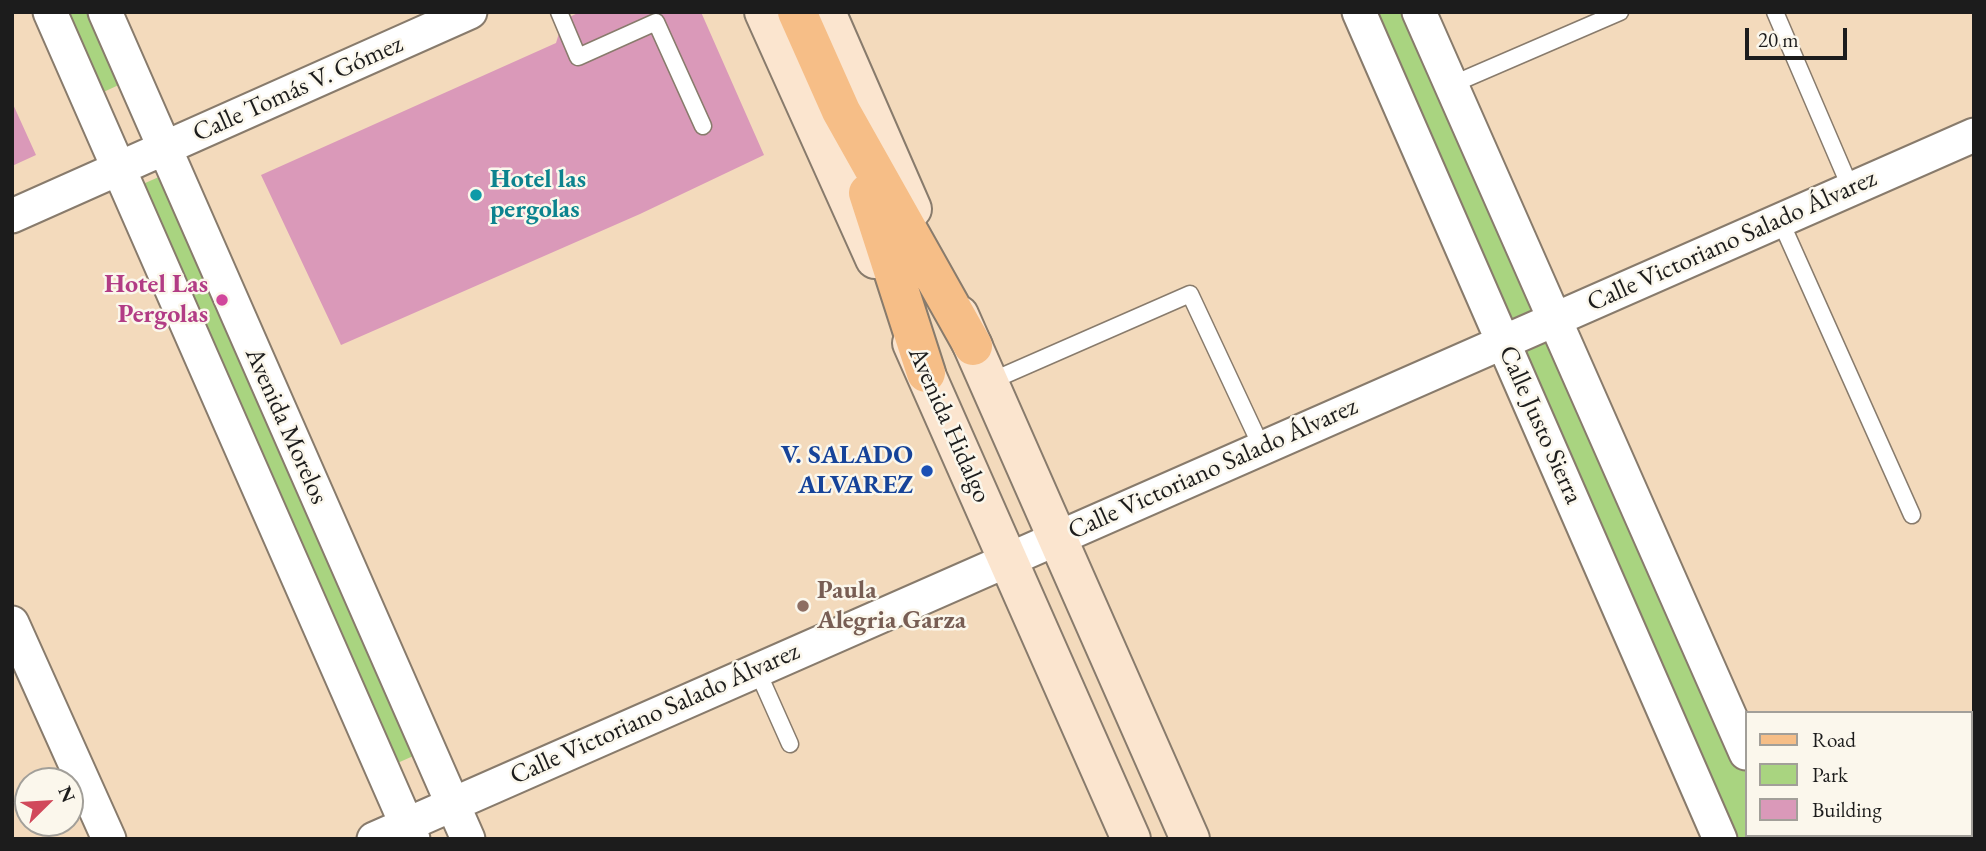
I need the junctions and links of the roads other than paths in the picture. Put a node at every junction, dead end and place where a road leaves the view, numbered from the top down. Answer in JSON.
{"nodes":[{"id":1,"x":50,"y":12,"type":"edge"},
{"id":2,"x":105,"y":12,"type":"edge"},
{"id":3,"x":470,"y":12,"type":"edge"},
{"id":4,"x":559,"y":12,"type":"edge"},
{"id":5,"x":764,"y":12,"type":"edge"},
{"id":6,"x":797,"y":12,"type":"edge"},
{"id":7,"x":826,"y":12,"type":"edge"},
{"id":8,"x":1359,"y":12,"type":"edge"},
{"id":9,"x":1419,"y":12,"type":"edge"},
{"id":10,"x":1620,"y":12,"type":"edge"},
{"id":11,"x":1775,"y":12,"type":"edge"},
{"id":12,"x":1451,"y":85,"type":"junction"},
{"id":13,"x":841,"y":111,"type":"junction"},
{"id":14,"x":703,"y":126,"type":"dead end"},
{"id":15,"x":1974,"y":135,"type":"edge"},
{"id":16,"x":165,"y":149,"type":"junction"},
{"id":17,"x":119,"y":169,"type":"junction"},
{"id":18,"x":1851,"y":189,"type":"junction"},
{"id":19,"x":12,"y":216,"type":"edge"},
{"id":20,"x":1780,"y":220,"type":"junction"},
{"id":21,"x":1555,"y":319,"type":"junction"},
{"id":22,"x":1503,"y":342,"type":"junction"},
{"id":23,"x":973,"y":346,"type":"junction"},
{"id":24,"x":926,"y":373,"type":"junction"},
{"id":25,"x":989,"y":382,"type":"junction"},
{"id":26,"x":1262,"y":448,"type":"junction"},
{"id":27,"x":1912,"y":514,"type":"dead end"},
{"id":28,"x":1057,"y":538,"type":"junction"},
{"id":29,"x":1008,"y":559,"type":"junction"},
{"id":30,"x":12,"y":623,"type":"edge"},
{"id":31,"x":757,"y":670,"type":"junction"},
{"id":32,"x":790,"y":744,"type":"dead end"},
{"id":33,"x":1744,"y":748,"type":"edge"},
{"id":34,"x":452,"y":804,"type":"junction"},
{"id":35,"x":410,"y":832,"type":"edge"},
{"id":36,"x":109,"y":839,"type":"edge"},
{"id":37,"x":374,"y":839,"type":"edge"},
{"id":38,"x":468,"y":839,"type":"edge"},
{"id":39,"x":1131,"y":839,"type":"edge"},
{"id":40,"x":1190,"y":839,"type":"edge"},
{"id":41,"x":1720,"y":839,"type":"edge"}],
"edges":[{"from":1,"to":17,"type":"street","name":"Avenida Morelos"},
{"from":2,"to":16,"type":"street","name":"Avenida Morelos"},
{"from":3,"to":16,"type":"street","name":"Calle Tomás V. Gómez"},
{"from":4,"to":14,"type":"lane"},
{"from":5,"to":24,"type":"main road","name":"Avenida Hidalgo"},
{"from":6,"to":13,"type":"main road"},
{"from":7,"to":23,"type":"main road","name":"Avenida Hidalgo"},
{"from":8,"to":22,"type":"street","name":"Calle Justo Sierra"},
{"from":9,"to":12,"type":"street"},
{"from":10,"to":12,"type":"lane"},
{"from":11,"to":18,"type":"lane"},
{"from":12,"to":21,"type":"street"},
{"from":13,"to":23,"type":"main road"},
{"from":13,"to":24,"type":"main road"},
{"from":15,"to":18,"type":"street","name":"Calle Victoriano Salado Álvarez"},
{"from":16,"to":17,"type":"street","name":"Calle Tomás V. Gómez"},
{"from":16,"to":34,"type":"street","name":"Avenida Morelos"},
{"from":17,"to":19,"type":"street","name":"Calle Tomás V. Gómez"},
{"from":17,"to":35,"type":"street","name":"Avenida Morelos"},
{"from":18,"to":20,"type":"street","name":"Calle Victoriano Salado Álvarez"},
{"from":20,"to":21,"type":"street","name":"Calle Victoriano Salado Álvarez"},
{"from":20,"to":27,"type":"lane"},
{"from":21,"to":22,"type":"street","name":"Calle Victoriano Salado Álvarez"},
{"from":21,"to":33,"type":"street"},
{"from":22,"to":26,"type":"street","name":"Calle Victoriano Salado Álvarez"},
{"from":22,"to":41,"type":"street","name":"Calle Justo Sierra"},
{"from":23,"to":25,"type":"main road","name":"Avenida Hidalgo"},
{"from":24,"to":29,"type":"main road","name":"Avenida Hidalgo"},
{"from":25,"to":26,"type":"lane"},
{"from":25,"to":28,"type":"main road","name":"Avenida Hidalgo"},
{"from":26,"to":28,"type":"street","name":"Calle Victoriano Salado Álvarez"},
{"from":28,"to":29,"type":"street","name":"Calle Victoriano Salado Álvarez"},
{"from":28,"to":40,"type":"main road","name":"Avenida Hidalgo"},
{"from":29,"to":31,"type":"street","name":"Calle Victoriano Salado Álvarez"},
{"from":29,"to":39,"type":"main road","name":"Avenida Hidalgo"},
{"from":30,"to":36,"type":"street"},
{"from":31,"to":32,"type":"lane"},
{"from":31,"to":34,"type":"street","name":"Calle Victoriano Salado Álvarez"},
{"from":34,"to":35,"type":"street","name":"Calle Victoriano Salado Álvarez"},
{"from":34,"to":38,"type":"street","name":"Avenida Morelos"},
{"from":35,"to":37,"type":"street","name":"Calle Victoriano Salado Álvarez"}]}
